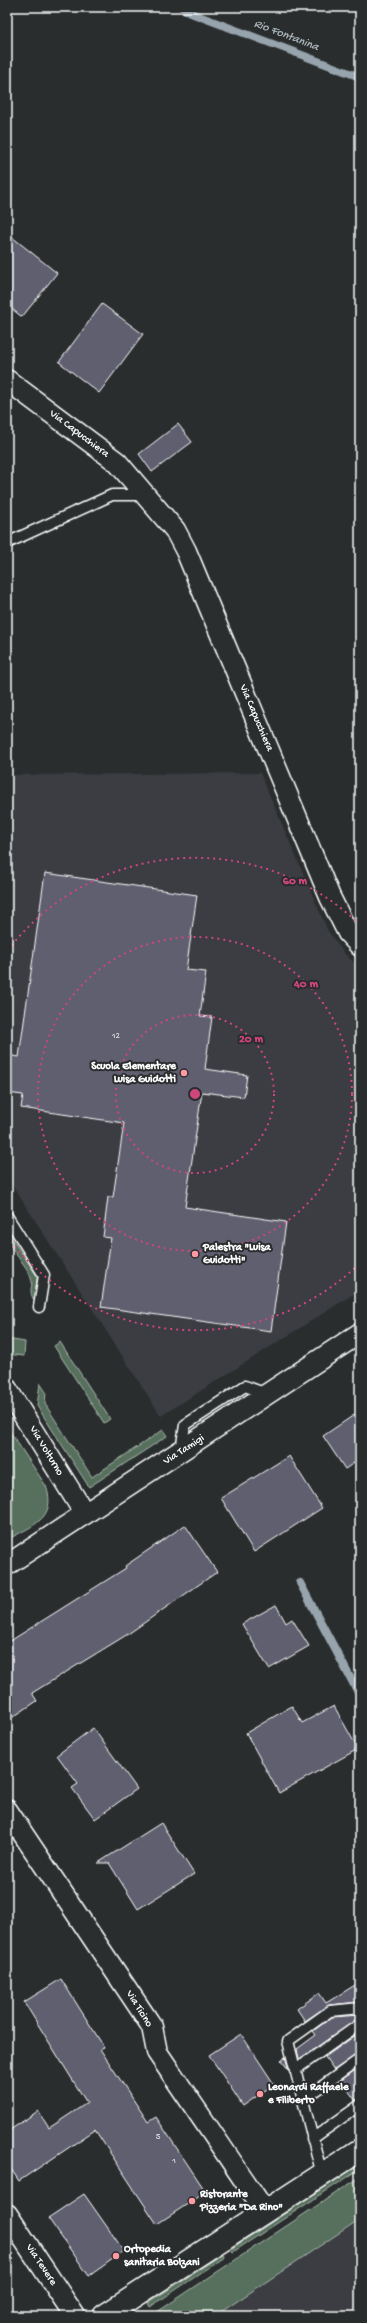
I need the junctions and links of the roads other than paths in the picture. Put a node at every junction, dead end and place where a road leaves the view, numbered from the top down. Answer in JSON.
{"nodes":[{"id":1,"x":7,"y":380,"type":"edge"},
{"id":2,"x":145,"y":494,"type":"junction"},
{"id":3,"x":7,"y":543,"type":"edge"},
{"id":4,"x":360,"y":946,"type":"edge"},
{"id":5,"x":7,"y":1216,"type":"edge"},
{"id":6,"x":39,"y":1308,"type":"dead end"},
{"id":7,"x":360,"y":1333,"type":"edge"},
{"id":8,"x":7,"y":1389,"type":"edge"},
{"id":9,"x":85,"y":1514,"type":"junction"},
{"id":10,"x":7,"y":1565,"type":"edge"},
{"id":11,"x":7,"y":1810,"type":"edge"},
{"id":12,"x":360,"y":2008,"type":"edge"},
{"id":13,"x":360,"y":2024,"type":"edge"},
{"id":14,"x":360,"y":2059,"type":"edge"},
{"id":15,"x":295,"y":2070,"type":"junction"},
{"id":16,"x":303,"y":2100,"type":"junction"},
{"id":17,"x":360,"y":2105,"type":"edge"},
{"id":18,"x":312,"y":2139,"type":"junction"},
{"id":19,"x":360,"y":2150,"type":"edge"},
{"id":20,"x":322,"y":2175,"type":"junction"},
{"id":21,"x":265,"y":2211,"type":"junction"},
{"id":22,"x":7,"y":2214,"type":"edge"},
{"id":23,"x":75,"y":2316,"type":"edge"},
{"id":24,"x":104,"y":2316,"type":"edge"}],
"edges":[{"from":1,"to":2,"type":"street","name":"Via Capucchiera"},
{"from":2,"to":3,"type":"lane"},
{"from":2,"to":4,"type":"street","name":"Via Capucchiera"},
{"from":5,"to":6,"type":"lane"},
{"from":7,"to":9,"type":"street","name":"Via Tamigi"},
{"from":8,"to":9,"type":"street","name":"Via Volturno"},
{"from":9,"to":10,"type":"street","name":"Via Tamigi"},
{"from":11,"to":21,"type":"street","name":"Via Ticino"},
{"from":12,"to":15,"type":"lane"},
{"from":13,"to":15,"type":"lane"},
{"from":14,"to":16,"type":"lane"},
{"from":15,"to":16,"type":"lane"},
{"from":16,"to":18,"type":"lane"},
{"from":17,"to":18,"type":"lane"},
{"from":18,"to":20,"type":"lane"},
{"from":19,"to":20,"type":"street"},
{"from":20,"to":21,"type":"street"},
{"from":21,"to":24,"type":"street"},
{"from":22,"to":23,"type":"street","name":"Via Tevere"}]}
